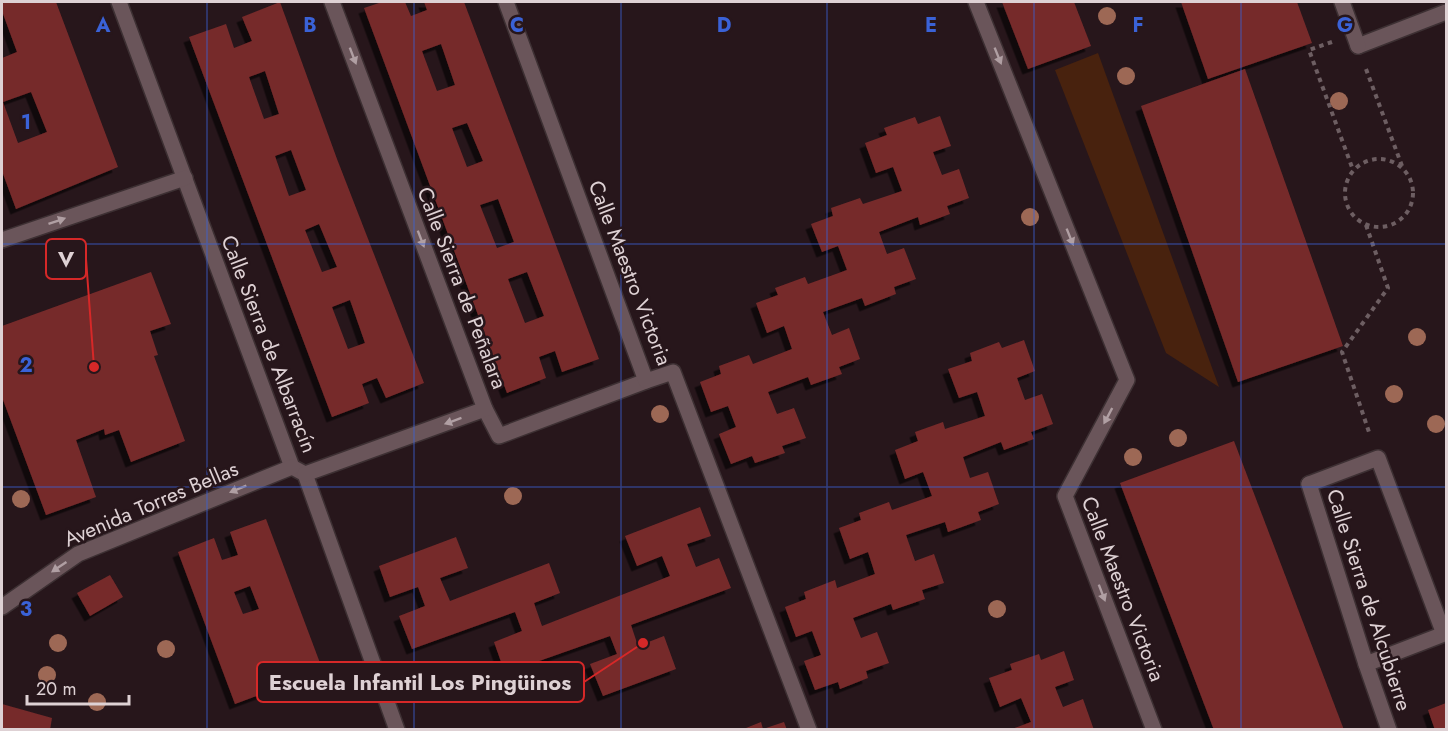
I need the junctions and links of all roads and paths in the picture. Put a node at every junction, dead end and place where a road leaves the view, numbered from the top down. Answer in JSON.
{"nodes":[{"id":1,"x":119,"y":2,"type":"edge"},
{"id":2,"x":332,"y":2,"type":"edge"},
{"id":3,"x":506,"y":2,"type":"edge"},
{"id":4,"x":976,"y":2,"type":"edge"},
{"id":5,"x":1342,"y":2,"type":"edge"},
{"id":6,"x":1446,"y":12,"type":"edge"},
{"id":7,"x":1358,"y":46,"type":"junction"},
{"id":8,"x":1309,"y":50,"type":"dead end"},
{"id":9,"x":1403,"y":168,"type":"junction"},
{"id":10,"x":1353,"y":170,"type":"junction"},
{"id":11,"x":185,"y":178,"type":"junction"},
{"id":12,"x":1366,"y":225,"type":"junction"},
{"id":13,"x":2,"y":240,"type":"edge"},
{"id":14,"x":646,"y":381,"type":"junction"},
{"id":15,"x":485,"y":409,"type":"junction"},
{"id":16,"x":1378,"y":458,"type":"junction"},
{"id":17,"x":298,"y":471,"type":"junction"},
{"id":18,"x":2,"y":606,"type":"edge"},
{"id":19,"x":1366,"y":664,"type":"junction"},
{"id":20,"x":397,"y":729,"type":"edge"},
{"id":21,"x":809,"y":729,"type":"edge"},
{"id":22,"x":1154,"y":729,"type":"edge"},
{"id":23,"x":1389,"y":729,"type":"edge"}],
"edges":[{"from":1,"to":11,"type":"street","name":"Calle Sierra de Albarracín"},
{"from":2,"to":15,"type":"street","name":"Calle Sierra de Peñalara","one_way":true},
{"from":3,"to":14,"type":"street","name":"Calle Maestro Victoria"},
{"from":4,"to":22,"type":"street","name":"Calle Maestro Victoria","one_way":true},
{"from":5,"to":7,"type":"street"},
{"from":6,"to":7,"type":"street"},
{"from":7,"to":9,"type":"path"},
{"from":8,"to":10,"type":"path"},
{"from":9,"to":10,"type":"path"},
{"from":9,"to":12,"type":"path"},
{"from":10,"to":12,"type":"path"},
{"from":13,"to":11,"type":"street","one_way":true},
{"from":11,"to":17,"type":"street","name":"Calle Sierra de Albarracín"},
{"from":12,"to":16,"type":"path"},
{"from":14,"to":15,"type":"street"},
{"from":14,"to":21,"type":"street","name":"Calle Maestro Victoria"},
{"from":15,"to":17,"type":"street","name":"Calle Sierra de Peñalara","one_way":true},
{"from":16,"to":19,"type":"street","name":"Calle Sierra de Alcubierre"},
{"from":16,"to":19,"type":"street"},
{"from":17,"to":18,"type":"street","name":"Avenida Torres Bellas","one_way":true},
{"from":17,"to":20,"type":"street","name":"Calle Sierra de Albarracín"},
{"from":19,"to":23,"type":"street","name":"Calle Sierra de Alcubierre"}]}
